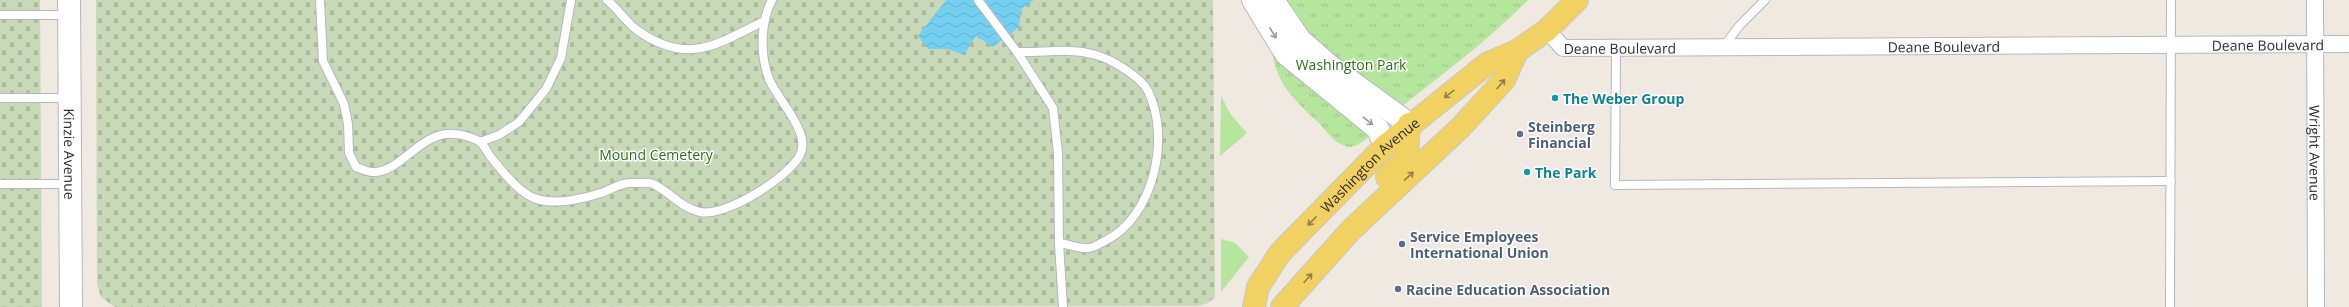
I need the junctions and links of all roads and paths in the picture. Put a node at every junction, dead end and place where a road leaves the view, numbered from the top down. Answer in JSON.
{"nodes":[{"id":1,"x":320,"y":0,"type":"edge"},
{"id":2,"x":571,"y":0,"type":"edge"},
{"id":3,"x":607,"y":0,"type":"edge"},
{"id":4,"x":772,"y":0,"type":"edge"},
{"id":5,"x":978,"y":0,"type":"edge"},
{"id":6,"x":1253,"y":0,"type":"edge"},
{"id":7,"x":1273,"y":0,"type":"edge"},
{"id":8,"x":1577,"y":0,"type":"edge"},
{"id":9,"x":1765,"y":0,"type":"edge"},
{"id":10,"x":2171,"y":0,"type":"edge"},
{"id":11,"x":2315,"y":0,"type":"edge"},
{"id":12,"x":69,"y":7,"type":"edge"},
{"id":13,"x":0,"y":15,"type":"edge"},
{"id":14,"x":764,"y":21,"type":"junction"},
{"id":15,"x":1547,"y":30,"type":"junction"},
{"id":16,"x":2172,"y":44,"type":"junction"},
{"id":17,"x":2315,"y":44,"type":"junction"},
{"id":18,"x":2349,"y":44,"type":"edge"},
{"id":19,"x":1723,"y":47,"type":"junction"},
{"id":20,"x":1616,"y":48,"type":"junction"},
{"id":21,"x":1516,"y":51,"type":"junction"},
{"id":22,"x":1017,"y":52,"type":"junction"},
{"id":23,"x":0,"y":98,"type":"edge"},
{"id":24,"x":70,"y":98,"type":"junction"},
{"id":25,"x":1410,"y":124,"type":"junction"},
{"id":26,"x":480,"y":142,"type":"junction"},
{"id":27,"x":1385,"y":146,"type":"junction"},
{"id":28,"x":2171,"y":181,"type":"junction"},
{"id":29,"x":0,"y":184,"type":"edge"},
{"id":30,"x":71,"y":184,"type":"junction"},
{"id":31,"x":1351,"y":230,"type":"junction"},
{"id":32,"x":1059,"y":243,"type":"junction"},
{"id":33,"x":73,"y":306,"type":"edge"},
{"id":34,"x":1063,"y":307,"type":"edge"},
{"id":35,"x":1254,"y":307,"type":"edge"},
{"id":36,"x":1282,"y":307,"type":"edge"},
{"id":37,"x":2170,"y":307,"type":"edge"},
{"id":38,"x":2316,"y":307,"type":"edge"}],
"edges":[{"from":1,"to":26,"type":"lane"},
{"from":2,"to":26,"type":"lane"},
{"from":3,"to":14,"type":"lane"},
{"from":4,"to":14,"type":"lane"},
{"from":5,"to":22,"type":"lane"},
{"from":6,"to":27,"type":"street","one_way":true},
{"from":7,"to":25,"type":"street"},
{"from":8,"to":15,"type":"main road","name":"Washington Avenue"},
{"from":9,"to":19,"type":"lane"},
{"from":10,"to":16,"type":"lane"},
{"from":11,"to":17,"type":"street","name":"Wright Avenue"},
{"from":12,"to":13,"type":"lane"},
{"from":12,"to":24,"type":"street","name":"Kinzie Avenue"},
{"from":14,"to":26,"type":"lane"},
{"from":15,"to":20,"type":"street","name":"Deane Boulevard"},
{"from":15,"to":21,"type":"main road","name":"Washington Avenue"},
{"from":16,"to":17,"type":"street","name":"Deane Boulevard"},
{"from":16,"to":19,"type":"street","name":"Deane Boulevard"},
{"from":16,"to":28,"type":"lane"},
{"from":17,"to":18,"type":"street","name":"Deane Boulevard"},
{"from":17,"to":38,"type":"street","name":"Wright Avenue"},
{"from":19,"to":20,"type":"street","name":"Deane Boulevard"},
{"from":20,"to":28,"type":"lane"},
{"from":21,"to":25,"type":"main road","name":"Washington Avenue","one_way":true},
{"from":31,"to":21,"type":"main road","one_way":true},
{"from":22,"to":32,"type":"lane"},
{"from":22,"to":32,"type":"lane"},
{"from":23,"to":24,"type":"lane"},
{"from":24,"to":30,"type":"street","name":"Kinzie Avenue"},
{"from":25,"to":27,"type":"main road","name":"Washington Avenue"},
{"from":25,"to":31,"type":"main road"},
{"from":27,"to":35,"type":"main road","name":"Washington Avenue","one_way":true},
{"from":28,"to":37,"type":"lane"},
{"from":29,"to":30,"type":"lane"},
{"from":30,"to":33,"type":"street","name":"Kinzie Avenue"},
{"from":36,"to":31,"type":"main road","one_way":true},
{"from":32,"to":34,"type":"lane"}]}
